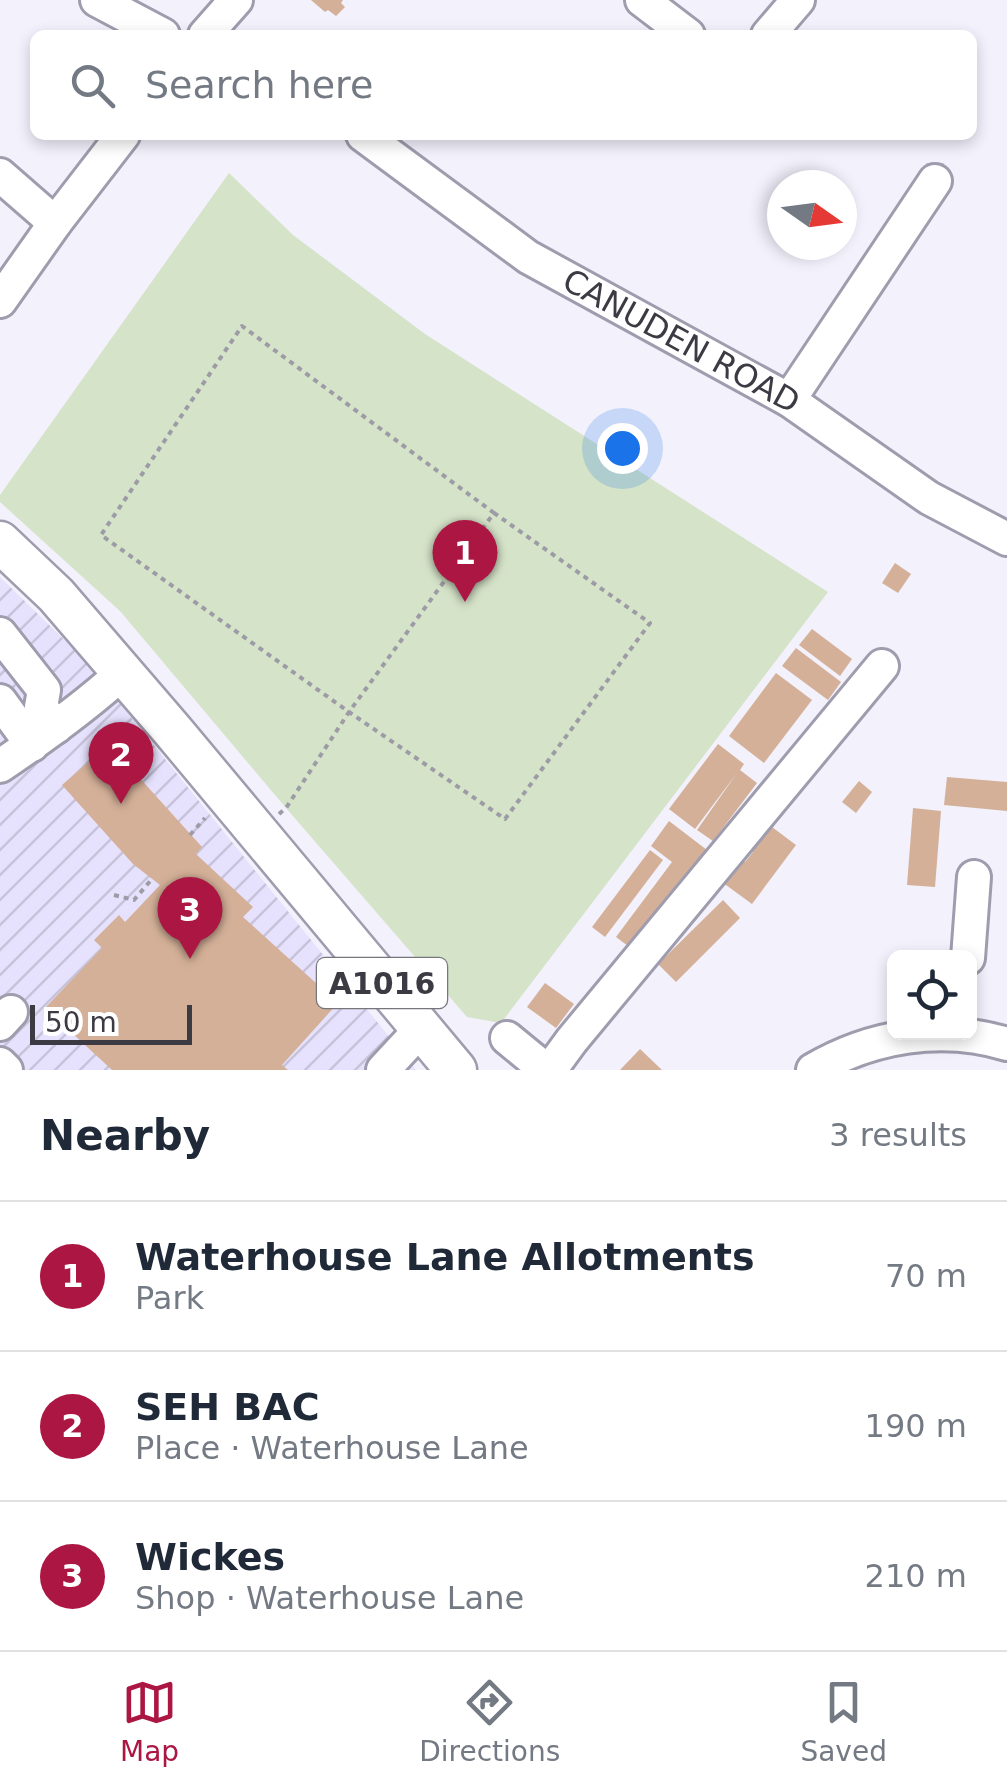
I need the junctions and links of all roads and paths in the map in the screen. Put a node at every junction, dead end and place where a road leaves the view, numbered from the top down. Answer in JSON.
{"nodes":[{"id":1,"x":97,"y":0,"type":"edge"},
{"id":2,"x":642,"y":0,"type":"edge"},
{"id":3,"x":798,"y":0,"type":"edge"},
{"id":4,"x":153,"y":30,"type":"edge"},
{"id":5,"x":681,"y":30,"type":"edge"},
{"id":6,"x":772,"y":30,"type":"edge"},
{"id":7,"x":119,"y":140,"type":"edge"},
{"id":8,"x":371,"y":140,"type":"edge"},
{"id":9,"x":0,"y":175,"type":"edge"},
{"id":10,"x":934,"y":181,"type":"dead end"},
{"id":11,"x":55,"y":222,"type":"junction"},
{"id":12,"x":0,"y":301,"type":"edge"},
{"id":13,"x":789,"y":400,"type":"junction"},
{"id":14,"x":494,"y":513,"type":"junction"},
{"id":15,"x":1007,"y":540,"type":"edge"},
{"id":16,"x":0,"y":542,"type":"edge"},
{"id":17,"x":0,"y":634,"type":"edge"},
{"id":18,"x":882,"y":666,"type":"dead end"},
{"id":19,"x":122,"y":672,"type":"junction"},
{"id":20,"x":44,"y":690,"type":"junction"},
{"id":21,"x":0,"y":700,"type":"edge"},
{"id":22,"x":349,"y":712,"type":"junction"},
{"id":23,"x":44,"y":736,"type":"junction"},
{"id":24,"x":0,"y":766,"type":"edge"},
{"id":25,"x":205,"y":818,"type":"dead end"},
{"id":26,"x":256,"y":832,"type":"junction"},
{"id":27,"x":190,"y":835,"type":"dead end"},
{"id":28,"x":974,"y":877,"type":"dead end"},
{"id":29,"x":152,"y":879,"type":"dead end"},
{"id":30,"x":114,"y":895,"type":"dead end"},
{"id":31,"x":969,"y":950,"type":"edge"},
{"id":32,"x":412,"y":1019,"type":"junction"},
{"id":33,"x":977,"y":1037,"type":"edge"},
{"id":34,"x":507,"y":1038,"type":"dead end"},
{"id":35,"x":888,"y":1040,"type":"edge"},
{"id":36,"x":1007,"y":1044,"type":"edge"},
{"id":37,"x":0,"y":1064,"type":"edge"},
{"id":38,"x":387,"y":1066,"type":"edge"},
{"id":39,"x":6,"y":1070,"type":"edge"},
{"id":40,"x":456,"y":1070,"type":"edge"},
{"id":41,"x":548,"y":1070,"type":"edge"},
{"id":42,"x":813,"y":1070,"type":"edge"}],
"edges":[{"from":1,"to":4,"type":"street"},
{"from":2,"to":5,"type":"street"},
{"from":3,"to":6,"type":"street"},
{"from":7,"to":11,"type":"street"},
{"from":8,"to":13,"type":"street","name":"CANUDEN ROAD"},
{"from":9,"to":11,"type":"street"},
{"from":10,"to":13,"type":"street"},
{"from":11,"to":12,"type":"street"},
{"from":13,"to":15,"type":"street","name":"CANUDEN ROAD"},
{"from":14,"to":22,"type":"path"},
{"from":14,"to":22,"type":"path"},
{"from":14,"to":22,"type":"path"},
{"from":16,"to":19,"type":"main road","number":"A1016"},
{"from":17,"to":20,"type":"street"},
{"from":18,"to":41,"type":"street"},
{"from":19,"to":23,"type":"street"},
{"from":19,"to":26,"type":"main road","number":"A1016"},
{"from":20,"to":21,"type":"street"},
{"from":20,"to":23,"type":"street"},
{"from":21,"to":23,"type":"street"},
{"from":22,"to":26,"type":"path"},
{"from":23,"to":24,"type":"street"},
{"from":25,"to":27,"type":"path"},
{"from":26,"to":32,"type":"main road","number":"A1016"},
{"from":28,"to":31,"type":"street"},
{"from":29,"to":30,"type":"path"},
{"from":32,"to":38,"type":"street"},
{"from":32,"to":40,"type":"main road","number":"A1016"},
{"from":33,"to":36,"type":"street"},
{"from":34,"to":41,"type":"street"},
{"from":35,"to":42,"type":"street"},
{"from":37,"to":39,"type":"street"}]}
